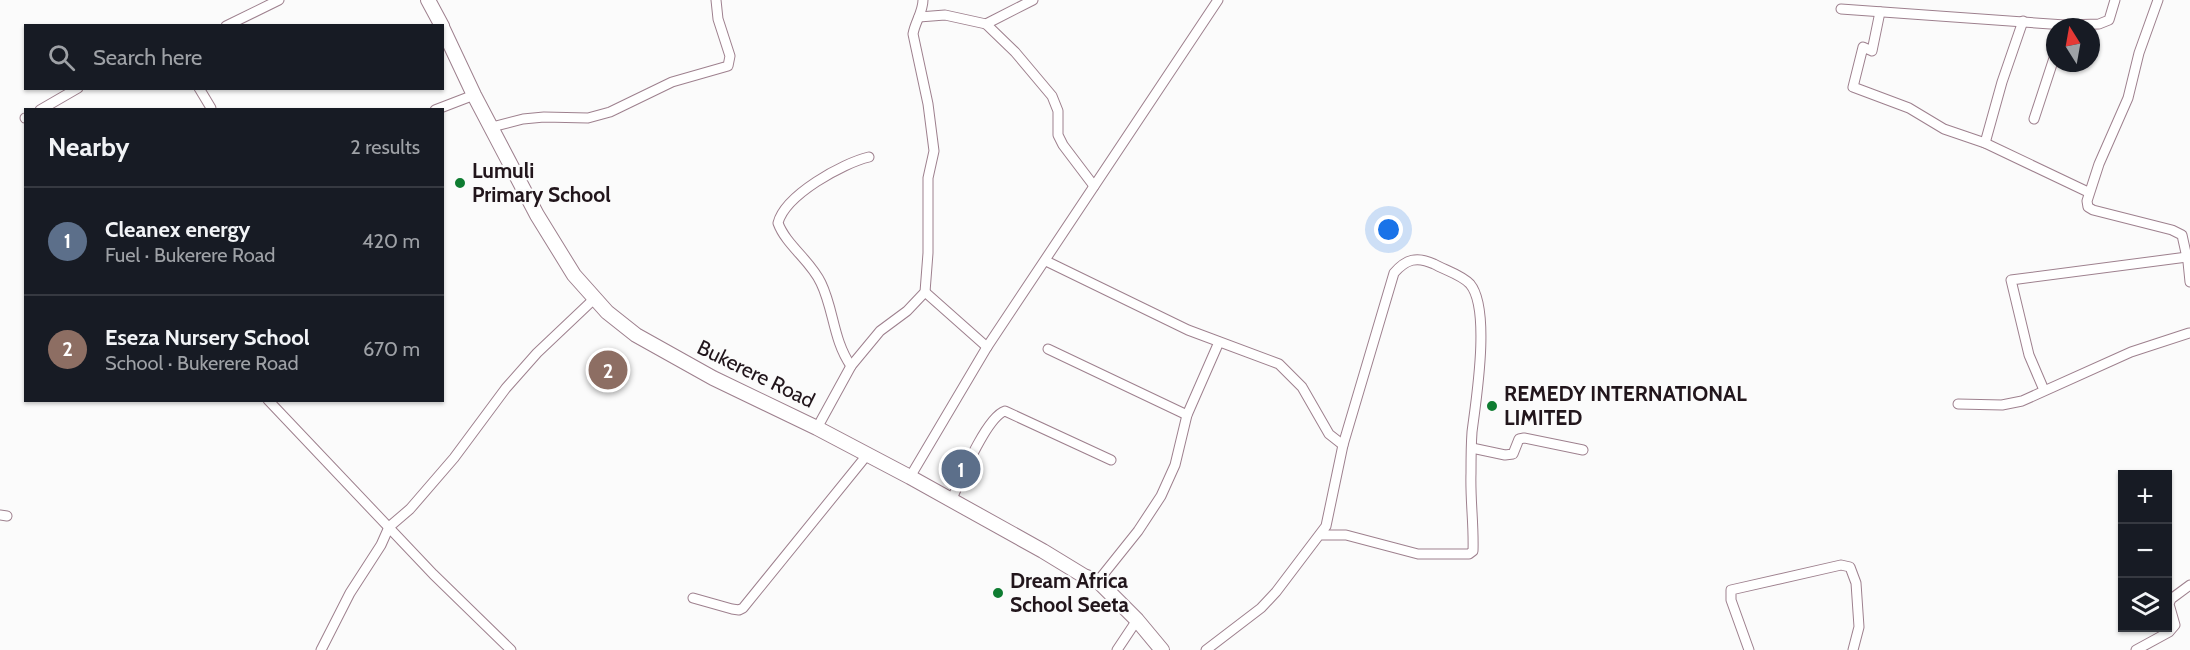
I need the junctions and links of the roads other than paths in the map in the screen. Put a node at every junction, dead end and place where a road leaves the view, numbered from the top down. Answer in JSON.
{"nodes":[{"id":1,"x":279,"y":0,"type":"edge"},
{"id":2,"x":428,"y":0,"type":"edge"},
{"id":3,"x":716,"y":0,"type":"edge"},
{"id":4,"x":923,"y":0,"type":"edge"},
{"id":5,"x":1033,"y":0,"type":"edge"},
{"id":6,"x":1218,"y":0,"type":"edge"},
{"id":7,"x":2115,"y":0,"type":"edge"},
{"id":8,"x":2158,"y":0,"type":"edge"},
{"id":9,"x":1841,"y":9,"type":"dead end"},
{"id":10,"x":1880,"y":12,"type":"junction"},
{"id":11,"x":919,"y":17,"type":"junction"},
{"id":12,"x":2023,"y":21,"type":"junction"},
{"id":13,"x":2100,"y":23,"type":"edge"},
{"id":14,"x":230,"y":24,"type":"edge"},
{"id":15,"x":441,"y":24,"type":"edge"},
{"id":16,"x":986,"y":24,"type":"junction"},
{"id":17,"x":2046,"y":24,"type":"edge"},
{"id":18,"x":444,"y":30,"type":"edge"},
{"id":19,"x":2049,"y":72,"type":"edge"},
{"id":20,"x":75,"y":90,"type":"edge"},
{"id":21,"x":200,"y":90,"type":"edge"},
{"id":22,"x":474,"y":95,"type":"junction"},
{"id":23,"x":43,"y":108,"type":"edge"},
{"id":24,"x":211,"y":108,"type":"edge"},
{"id":25,"x":440,"y":108,"type":"edge"},
{"id":26,"x":2034,"y":119,"type":"dead end"},
{"id":27,"x":492,"y":127,"type":"junction"},
{"id":28,"x":1985,"y":143,"type":"junction"},
{"id":29,"x":869,"y":157,"type":"dead end"},
{"id":30,"x":1094,"y":186,"type":"junction"},
{"id":31,"x":2088,"y":192,"type":"junction"},
{"id":32,"x":2187,"y":256,"type":"junction"},
{"id":33,"x":1046,"y":261,"type":"junction"},
{"id":34,"x":2190,"y":282,"type":"edge"},
{"id":35,"x":925,"y":292,"type":"junction"},
{"id":36,"x":594,"y":299,"type":"junction"},
{"id":37,"x":2190,"y":322,"type":"edge"},
{"id":38,"x":2190,"y":333,"type":"edge"},
{"id":39,"x":1218,"y":342,"type":"junction"},
{"id":40,"x":987,"y":347,"type":"junction"},
{"id":41,"x":1048,"y":349,"type":"dead end"},
{"id":42,"x":851,"y":366,"type":"junction"},
{"id":43,"x":2044,"y":390,"type":"junction"},
{"id":44,"x":270,"y":402,"type":"edge"},
{"id":45,"x":1958,"y":404,"type":"dead end"},
{"id":46,"x":1187,"y":415,"type":"junction"},
{"id":47,"x":817,"y":428,"type":"junction"},
{"id":48,"x":1343,"y":445,"type":"junction"},
{"id":49,"x":1472,"y":448,"type":"junction"},
{"id":50,"x":1583,"y":450,"type":"dead end"},
{"id":51,"x":867,"y":455,"type":"junction"},
{"id":52,"x":1111,"y":460,"type":"dead end"},
{"id":53,"x":910,"y":477,"type":"junction"},
{"id":54,"x":951,"y":501,"type":"junction"},
{"id":55,"x":389,"y":527,"type":"junction"},
{"id":56,"x":1322,"y":535,"type":"junction"},
{"id":57,"x":1098,"y":581,"type":"junction"},
{"id":58,"x":2190,"y":585,"type":"edge"},
{"id":59,"x":693,"y":598,"type":"dead end"},
{"id":60,"x":1137,"y":620,"type":"junction"},
{"id":61,"x":321,"y":650,"type":"edge"},
{"id":62,"x":511,"y":650,"type":"edge"},
{"id":63,"x":1117,"y":650,"type":"edge"},
{"id":64,"x":1162,"y":650,"type":"edge"},
{"id":65,"x":1206,"y":650,"type":"edge"},
{"id":66,"x":1749,"y":650,"type":"edge"},
{"id":67,"x":1853,"y":650,"type":"edge"},
{"id":68,"x":2136,"y":650,"type":"edge"}],
"edges":[{"from":1,"to":14,"type":"street"},
{"from":2,"to":15,"type":"main road","name":"Bukerere Road"},
{"from":3,"to":27,"type":"street"},
{"from":4,"to":11,"type":"street"},
{"from":5,"to":16,"type":"street"},
{"from":6,"to":30,"type":"street"},
{"from":7,"to":13,"type":"street"},
{"from":8,"to":31,"type":"street"},
{"from":9,"to":10,"type":"street"},
{"from":10,"to":12,"type":"street"},
{"from":10,"to":28,"type":"street"},
{"from":11,"to":16,"type":"street"},
{"from":11,"to":35,"type":"street"},
{"from":12,"to":17,"type":"street"},
{"from":12,"to":28,"type":"street"},
{"from":16,"to":30,"type":"street"},
{"from":18,"to":22,"type":"main road","name":"Bukerere Road"},
{"from":19,"to":26,"type":"street"},
{"from":20,"to":23,"type":"street"},
{"from":21,"to":24,"type":"street"},
{"from":22,"to":25,"type":"street"},
{"from":22,"to":27,"type":"main road","name":"Bukerere Road"},
{"from":27,"to":36,"type":"main road","name":"Bukerere Road"},
{"from":28,"to":31,"type":"street"},
{"from":29,"to":42,"type":"street"},
{"from":30,"to":33,"type":"street"},
{"from":31,"to":32,"type":"street"},
{"from":32,"to":34,"type":"street"},
{"from":32,"to":43,"type":"street"},
{"from":33,"to":39,"type":"street"},
{"from":33,"to":40,"type":"street"},
{"from":35,"to":40,"type":"street"},
{"from":35,"to":42,"type":"street"},
{"from":36,"to":47,"type":"main road","name":"Bukerere Road"},
{"from":36,"to":55,"type":"street"},
{"from":37,"to":38,"type":"street"},
{"from":38,"to":43,"type":"street"},
{"from":39,"to":46,"type":"street"},
{"from":39,"to":48,"type":"street"},
{"from":40,"to":53,"type":"street"},
{"from":41,"to":46,"type":"street"},
{"from":42,"to":47,"type":"street"},
{"from":43,"to":45,"type":"street"},
{"from":44,"to":55,"type":"street"},
{"from":46,"to":57,"type":"street"},
{"from":47,"to":51,"type":"main road","name":"Bukerere Road"},
{"from":48,"to":49,"type":"street"},
{"from":48,"to":56,"type":"street"},
{"from":49,"to":50,"type":"street"},
{"from":49,"to":56,"type":"street"},
{"from":51,"to":53,"type":"main road","name":"Bukerere Road"},
{"from":51,"to":59,"type":"street"},
{"from":52,"to":54,"type":"street"},
{"from":53,"to":54,"type":"main road","name":"Bukerere Road"},
{"from":54,"to":57,"type":"main road","name":"Bukerere Road"},
{"from":55,"to":61,"type":"street"},
{"from":55,"to":62,"type":"street"},
{"from":56,"to":65,"type":"street"},
{"from":57,"to":60,"type":"main road","name":"Bukerere Road"},
{"from":58,"to":68,"type":"street"},
{"from":60,"to":63,"type":"street"},
{"from":60,"to":64,"type":"main road","name":"Bukerere Road"},
{"from":66,"to":67,"type":"street"}]}
